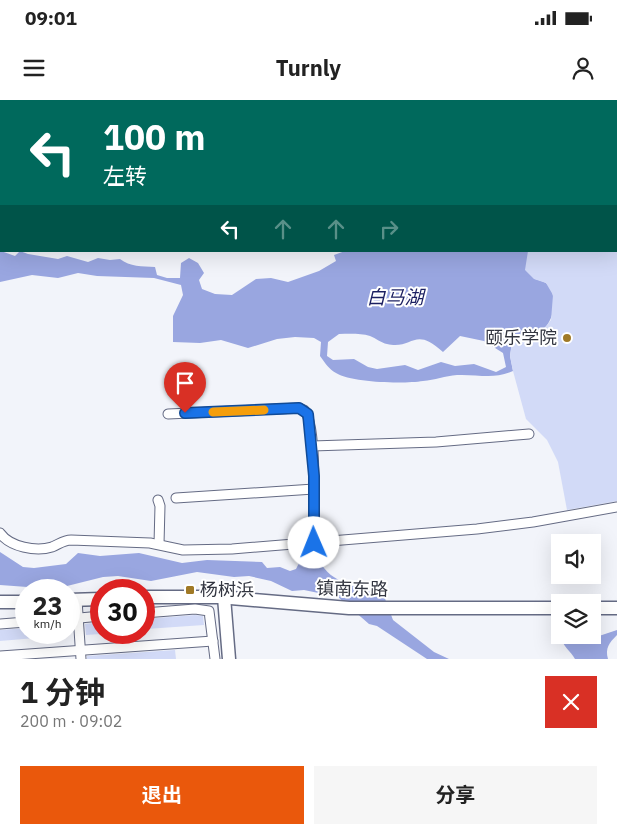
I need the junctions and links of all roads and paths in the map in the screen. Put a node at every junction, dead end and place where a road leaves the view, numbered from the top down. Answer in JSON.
{"nodes":[{"id":1,"x":168,"y":414,"type":"dead end"},
{"id":2,"x":529,"y":434,"type":"dead end"},
{"id":3,"x":312,"y":446,"type":"junction"},
{"id":4,"x":314,"y":489,"type":"junction"},
{"id":5,"x":176,"y":498,"type":"dead end"},
{"id":6,"x":158,"y":500,"type":"dead end"},
{"id":7,"x":617,"y":506,"type":"edge"},
{"id":8,"x":0,"y":533,"type":"edge"},
{"id":9,"x":314,"y":543,"type":"junction"},
{"id":10,"x":158,"y":544,"type":"junction"},
{"id":11,"x":155,"y":597,"type":"edge"},
{"id":12,"x":224,"y":597,"type":"junction"},
{"id":13,"x":0,"y":602,"type":"edge"},
{"id":14,"x":15,"y":602,"type":"edge"},
{"id":15,"x":551,"y":608,"type":"edge"},
{"id":16,"x":601,"y":608,"type":"edge"},
{"id":17,"x":617,"y":608,"type":"edge"},
{"id":18,"x":155,"y":612,"type":"edge"},
{"id":19,"x":15,"y":623,"type":"edge"},
{"id":20,"x":0,"y":624,"type":"edge"},
{"id":21,"x":213,"y":640,"type":"junction"},
{"id":22,"x":81,"y":655,"type":"edge"},
{"id":23,"x":0,"y":656,"type":"edge"},
{"id":24,"x":215,"y":659,"type":"edge"},
{"id":25,"x":229,"y":659,"type":"edge"}],
"edges":[{"from":1,"to":3,"type":"street"},
{"from":2,"to":3,"type":"street"},
{"from":3,"to":4,"type":"street"},
{"from":4,"to":5,"type":"street"},
{"from":4,"to":9,"type":"street"},
{"from":6,"to":10,"type":"street"},
{"from":7,"to":9,"type":"street"},
{"from":8,"to":10,"type":"street"},
{"from":9,"to":10,"type":"street"},
{"from":11,"to":12,"type":"street","name":"镇南东路"},
{"from":12,"to":15,"type":"street","name":"镇南东路"},
{"from":12,"to":25,"type":"street"},
{"from":13,"to":14,"type":"street"},
{"from":16,"to":17,"type":"street"},
{"from":18,"to":21,"type":"street"},
{"from":19,"to":20,"type":"street"},
{"from":21,"to":22,"type":"street"},
{"from":21,"to":24,"type":"street"},
{"from":22,"to":23,"type":"street"}]}
